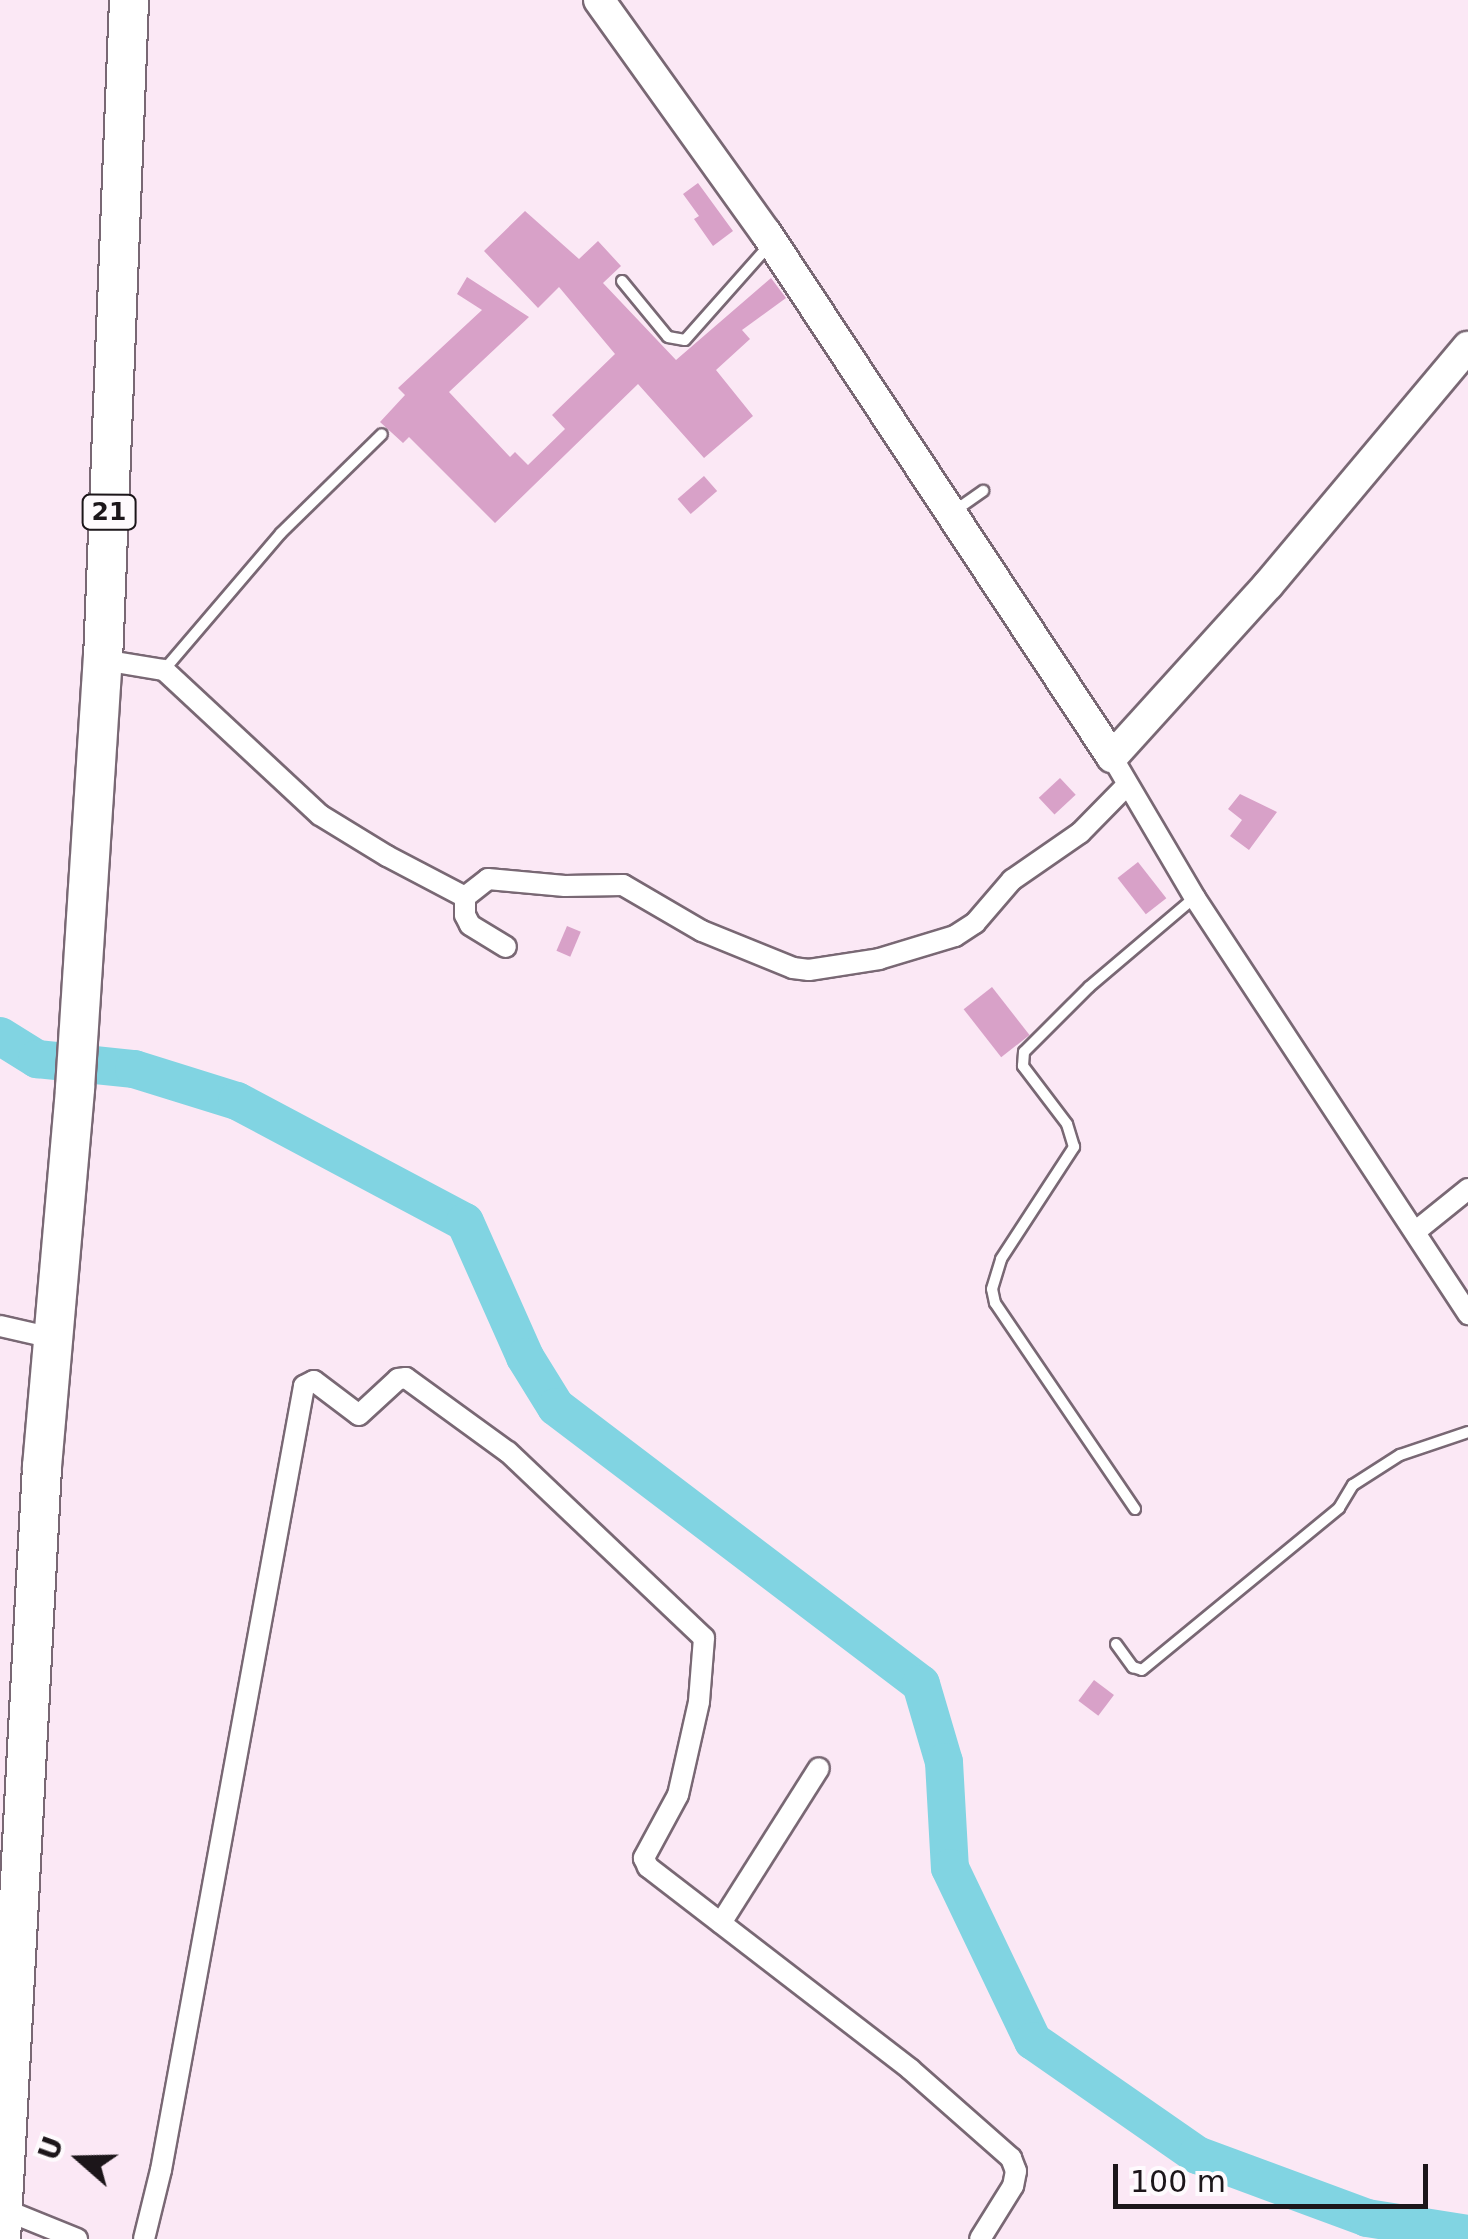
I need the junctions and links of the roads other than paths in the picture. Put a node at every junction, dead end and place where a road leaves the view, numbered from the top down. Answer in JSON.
{"nodes":[{"id":1,"x":129,"y":0,"type":"edge"},
{"id":2,"x":599,"y":0,"type":"edge"},
{"id":3,"x":772,"y":243,"type":"junction"},
{"id":4,"x":622,"y":281,"type":"dead end"},
{"id":5,"x":1468,"y":348,"type":"edge"},
{"id":6,"x":382,"y":434,"type":"dead end"},
{"id":7,"x":984,"y":491,"type":"dead end"},
{"id":8,"x":952,"y":512,"type":"junction"},
{"id":9,"x":103,"y":660,"type":"junction"},
{"id":10,"x":164,"y":670,"type":"junction"},
{"id":11,"x":1112,"y":758,"type":"junction"},
{"id":12,"x":1127,"y":785,"type":"junction"},
{"id":13,"x":465,"y":897,"type":"junction"},
{"id":14,"x":1195,"y":898,"type":"junction"},
{"id":15,"x":506,"y":946,"type":"dead end"},
{"id":16,"x":1468,"y":1189,"type":"edge"},
{"id":17,"x":1416,"y":1231,"type":"junction"},
{"id":18,"x":1468,"y":1314,"type":"edge"},
{"id":19,"x":0,"y":1326,"type":"edge"},
{"id":20,"x":53,"y":1338,"type":"junction"},
{"id":21,"x":1468,"y":1432,"type":"edge"},
{"id":22,"x":1135,"y":1510,"type":"dead end"},
{"id":23,"x":1116,"y":1644,"type":"dead end"},
{"id":24,"x":819,"y":1768,"type":"dead end"},
{"id":25,"x":11,"y":1793,"type":"edge"},
{"id":26,"x":720,"y":1923,"type":"junction"},
{"id":27,"x":4,"y":2098,"type":"edge"},
{"id":28,"x":1,"y":2230,"type":"edge"},
{"id":29,"x":77,"y":2239,"type":"edge"},
{"id":30,"x":144,"y":2239,"type":"edge"},
{"id":31,"x":980,"y":2239,"type":"edge"}],
"edges":[{"from":1,"to":9,"type":"highway","number":"21"},
{"from":2,"to":3,"type":"street"},
{"from":3,"to":4,"type":"lane"},
{"from":3,"to":8,"type":"street"},
{"from":5,"to":11,"type":"street"},
{"from":6,"to":10,"type":"lane"},
{"from":7,"to":8,"type":"lane"},
{"from":8,"to":11,"type":"street"},
{"from":9,"to":10,"type":"street"},
{"from":9,"to":20,"type":"highway","number":"21"},
{"from":10,"to":13,"type":"street"},
{"from":11,"to":12,"type":"street"},
{"from":12,"to":13,"type":"street"},
{"from":12,"to":14,"type":"street"},
{"from":13,"to":15,"type":"street"},
{"from":14,"to":17,"type":"street"},
{"from":14,"to":22,"type":"lane"},
{"from":16,"to":17,"type":"street"},
{"from":17,"to":18,"type":"street"},
{"from":19,"to":20,"type":"street"},
{"from":20,"to":25,"type":"highway","number":"21"},
{"from":21,"to":23,"type":"lane"},
{"from":24,"to":26,"type":"street"},
{"from":25,"to":27,"type":"highway","number":"21"},
{"from":26,"to":30,"type":"street"},
{"from":26,"to":31,"type":"street"},
{"from":27,"to":28,"type":"highway","number":"21"},
{"from":28,"to":29,"type":"street"}]}
